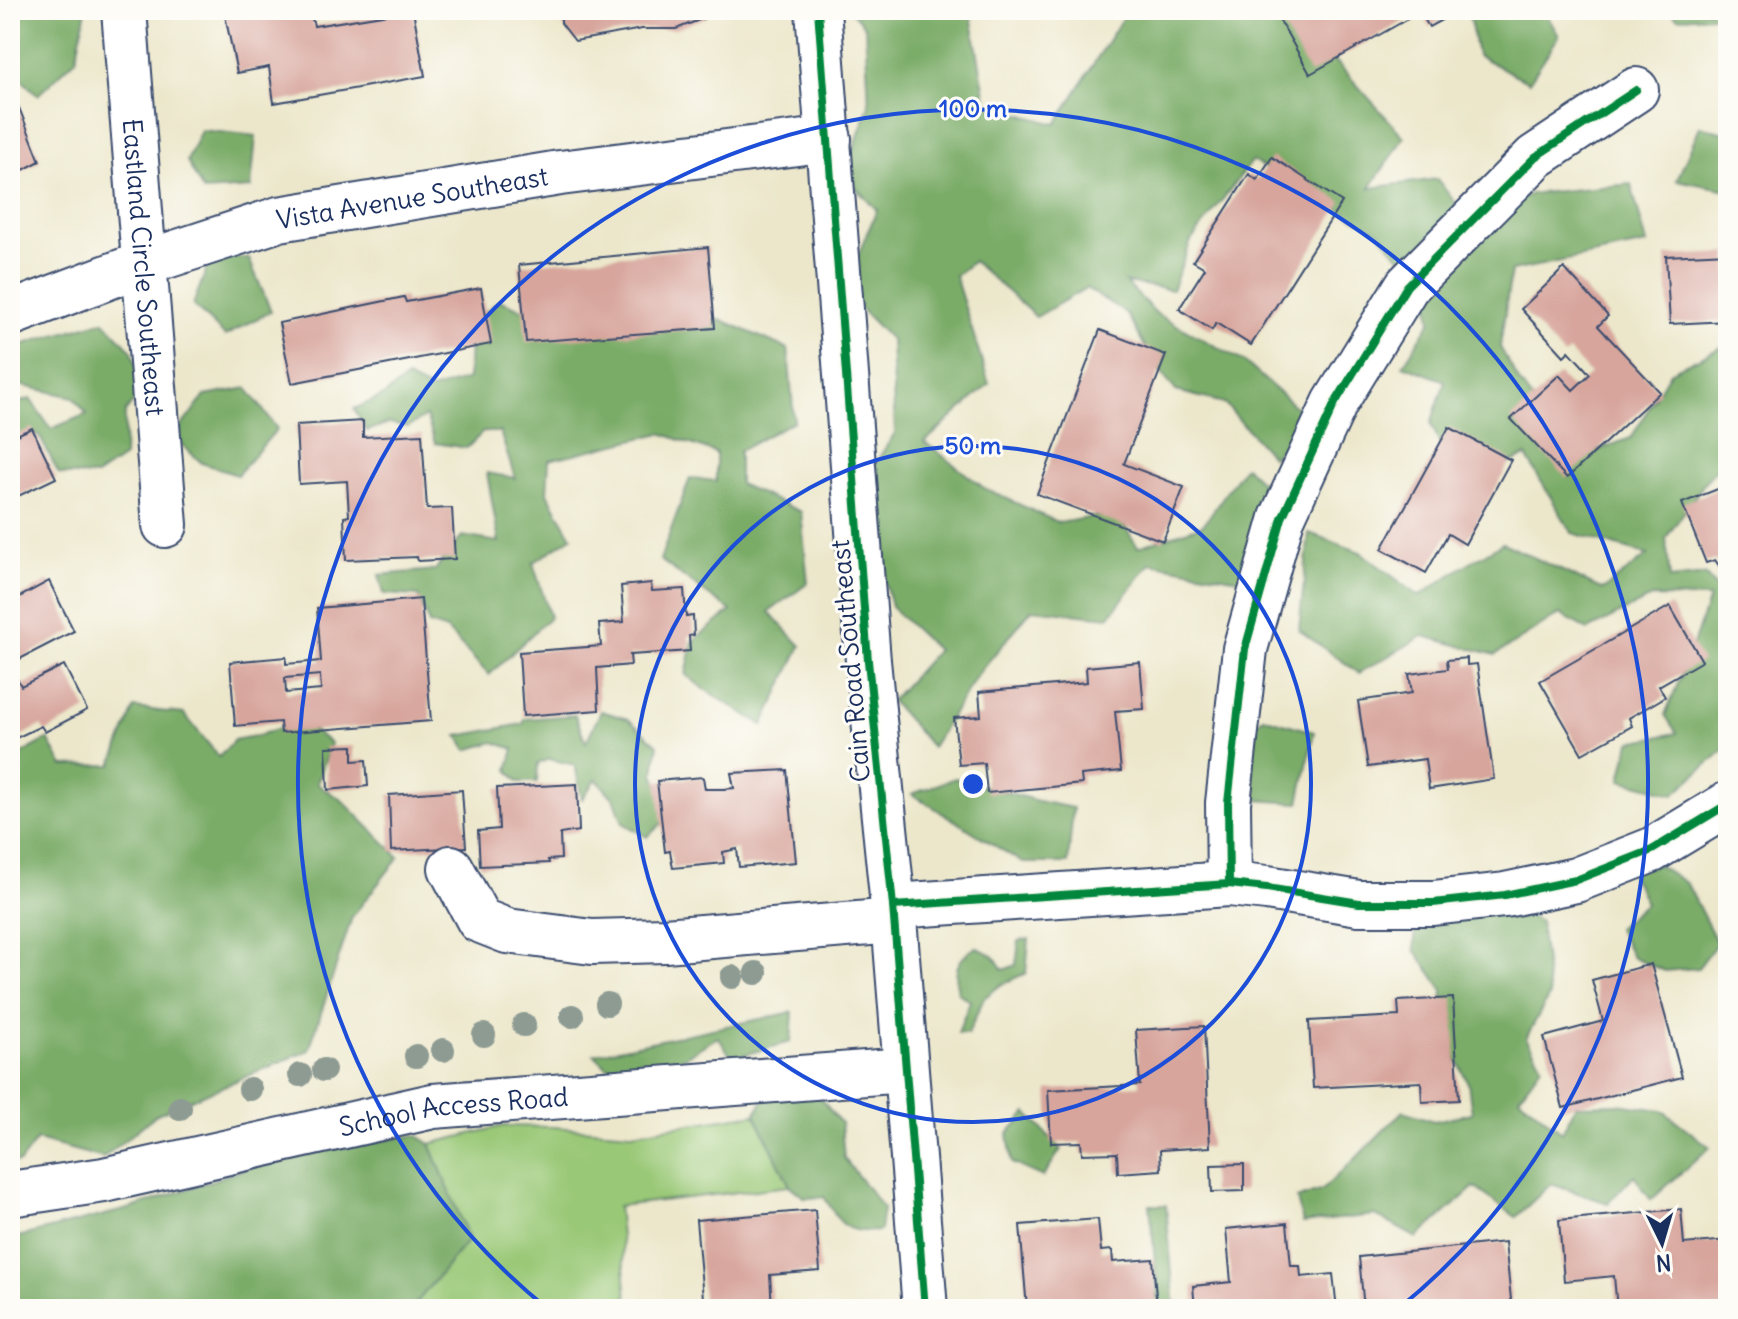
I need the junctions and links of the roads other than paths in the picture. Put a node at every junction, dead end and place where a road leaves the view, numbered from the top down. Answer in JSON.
{"nodes":[{"id":1,"x":124,"y":10,"type":"edge"},
{"id":2,"x":818,"y":10,"type":"edge"},
{"id":3,"x":1636,"y":90,"type":"dead end"},
{"id":4,"x":829,"y":139,"type":"junction"},
{"id":5,"x":145,"y":263,"type":"junction"},
{"id":6,"x":10,"y":314,"type":"edge"},
{"id":7,"x":165,"y":525,"type":"dead end"},
{"id":8,"x":1728,"y":804,"type":"edge"},
{"id":9,"x":451,"y":868,"type":"dead end"},
{"id":10,"x":1229,"y":884,"type":"junction"},
{"id":11,"x":893,"y":914,"type":"junction"},
{"id":12,"x":905,"y":1070,"type":"junction"},
{"id":13,"x":10,"y":1194,"type":"edge"},
{"id":14,"x":925,"y":1309,"type":"edge"}],
"edges":[{"from":1,"to":5,"type":"street","name":"Eastland Circle Southeast"},
{"from":2,"to":4,"type":"street","name":"Cain Road Southeast"},
{"from":3,"to":10,"type":"street"},
{"from":4,"to":5,"type":"street","name":"Vista Avenue Southeast"},
{"from":4,"to":11,"type":"street","name":"Cain Road Southeast"},
{"from":5,"to":6,"type":"street","name":"Vista Avenue Southeast"},
{"from":5,"to":7,"type":"street","name":"Eastland Circle Southeast"},
{"from":8,"to":10,"type":"street"},
{"from":9,"to":11,"type":"street"},
{"from":10,"to":11,"type":"street"},
{"from":11,"to":12,"type":"street","name":"Cain Road Southeast"},
{"from":12,"to":13,"type":"street","name":"School Access Road"},
{"from":12,"to":14,"type":"street","name":"Cain Road Southeast"}]}
